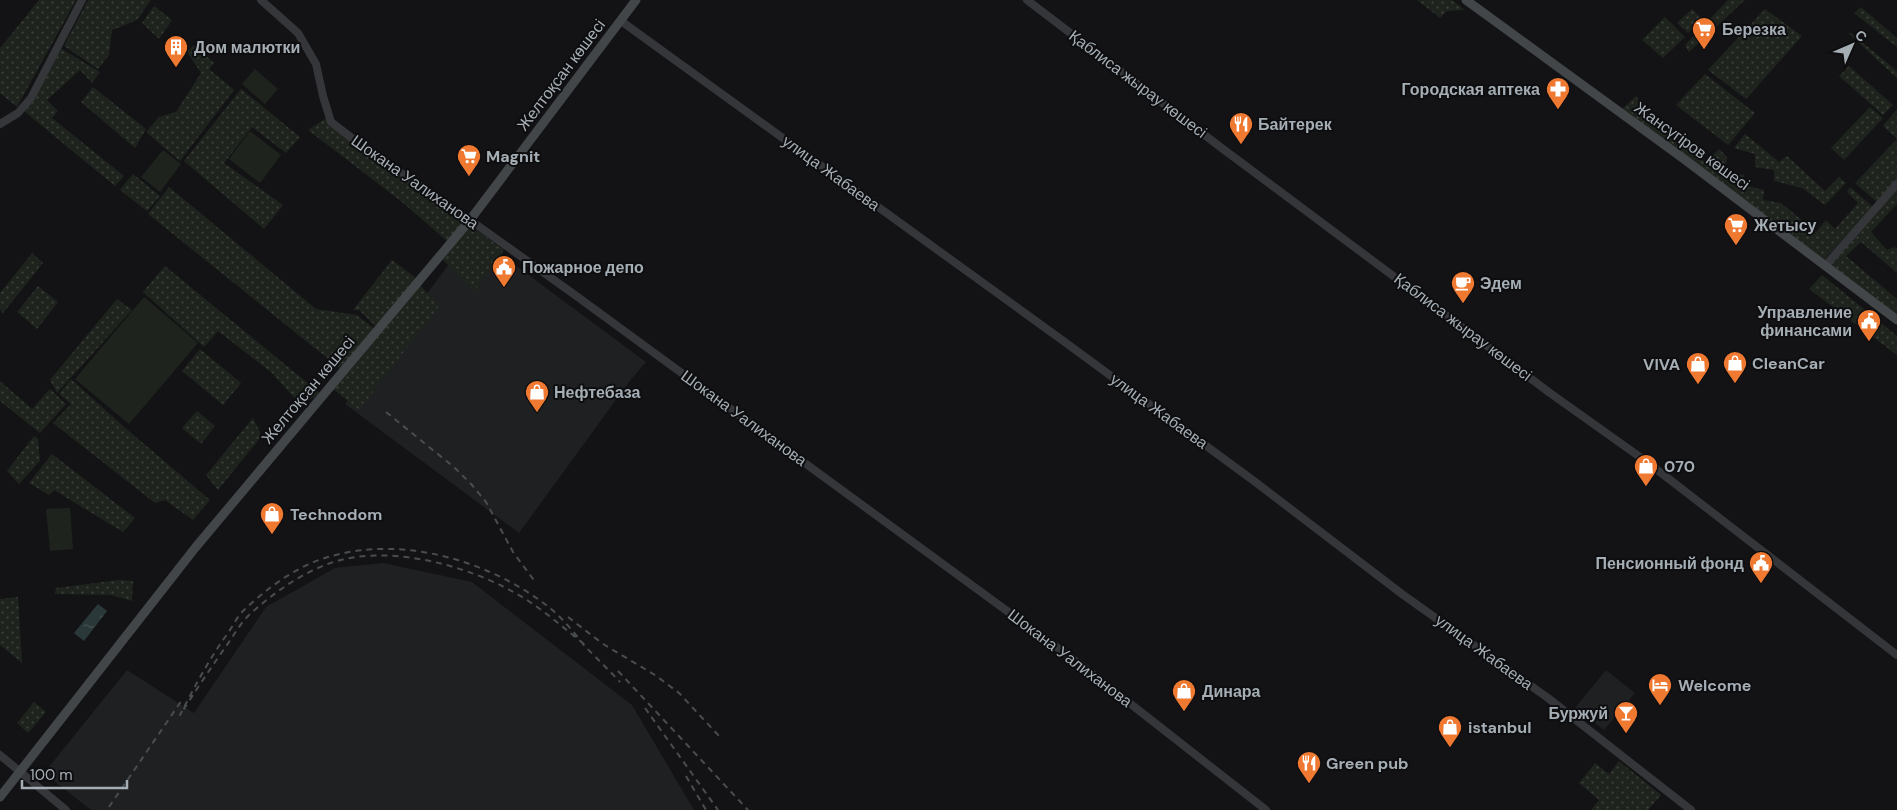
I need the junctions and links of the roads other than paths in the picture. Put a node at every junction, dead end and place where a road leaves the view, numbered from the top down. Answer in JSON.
{"nodes":[{"id":1,"x":82,"y":0,"type":"edge"},
{"id":2,"x":261,"y":0,"type":"edge"},
{"id":3,"x":636,"y":0,"type":"edge"},
{"id":4,"x":1027,"y":0,"type":"edge"},
{"id":5,"x":1466,"y":0,"type":"edge"},
{"id":6,"x":621,"y":21,"type":"junction"},
{"id":7,"x":0,"y":124,"type":"edge"},
{"id":8,"x":1897,"y":184,"type":"edge"},
{"id":9,"x":470,"y":220,"type":"junction"},
{"id":10,"x":1826,"y":265,"type":"junction"},
{"id":11,"x":1897,"y":320,"type":"edge"},
{"id":12,"x":1897,"y":655,"type":"edge"},
{"id":13,"x":0,"y":755,"type":"edge"},
{"id":14,"x":20,"y":772,"type":"junction"},
{"id":15,"x":0,"y":797,"type":"edge"},
{"id":16,"x":66,"y":810,"type":"edge"},
{"id":17,"x":1266,"y":810,"type":"edge"},
{"id":18,"x":1691,"y":810,"type":"edge"}],
"edges":[{"from":1,"to":7,"type":"street"},
{"from":2,"to":9,"type":"street","name":"Шокана Уалиханова"},
{"from":3,"to":6,"type":"main road","name":"Желтоқсан көшесі"},
{"from":4,"to":12,"type":"street","name":"Қаблиса жырау көшесі"},
{"from":5,"to":10,"type":"main road","name":"Жансүгіров көшесі"},
{"from":6,"to":9,"type":"main road","name":"Желтоқсан көшесі"},
{"from":6,"to":18,"type":"street","name":"улица Жабаева"},
{"from":8,"to":10,"type":"street"},
{"from":9,"to":14,"type":"main road","name":"Желтоқсан көшесі"},
{"from":9,"to":17,"type":"street","name":"Шокана Уалиханова"},
{"from":10,"to":11,"type":"main road","name":"Жансүгіров көшесі"},
{"from":13,"to":14,"type":"street"},
{"from":14,"to":15,"type":"main road","name":"Желтоқсан көшесі"},
{"from":14,"to":16,"type":"street"}]}
